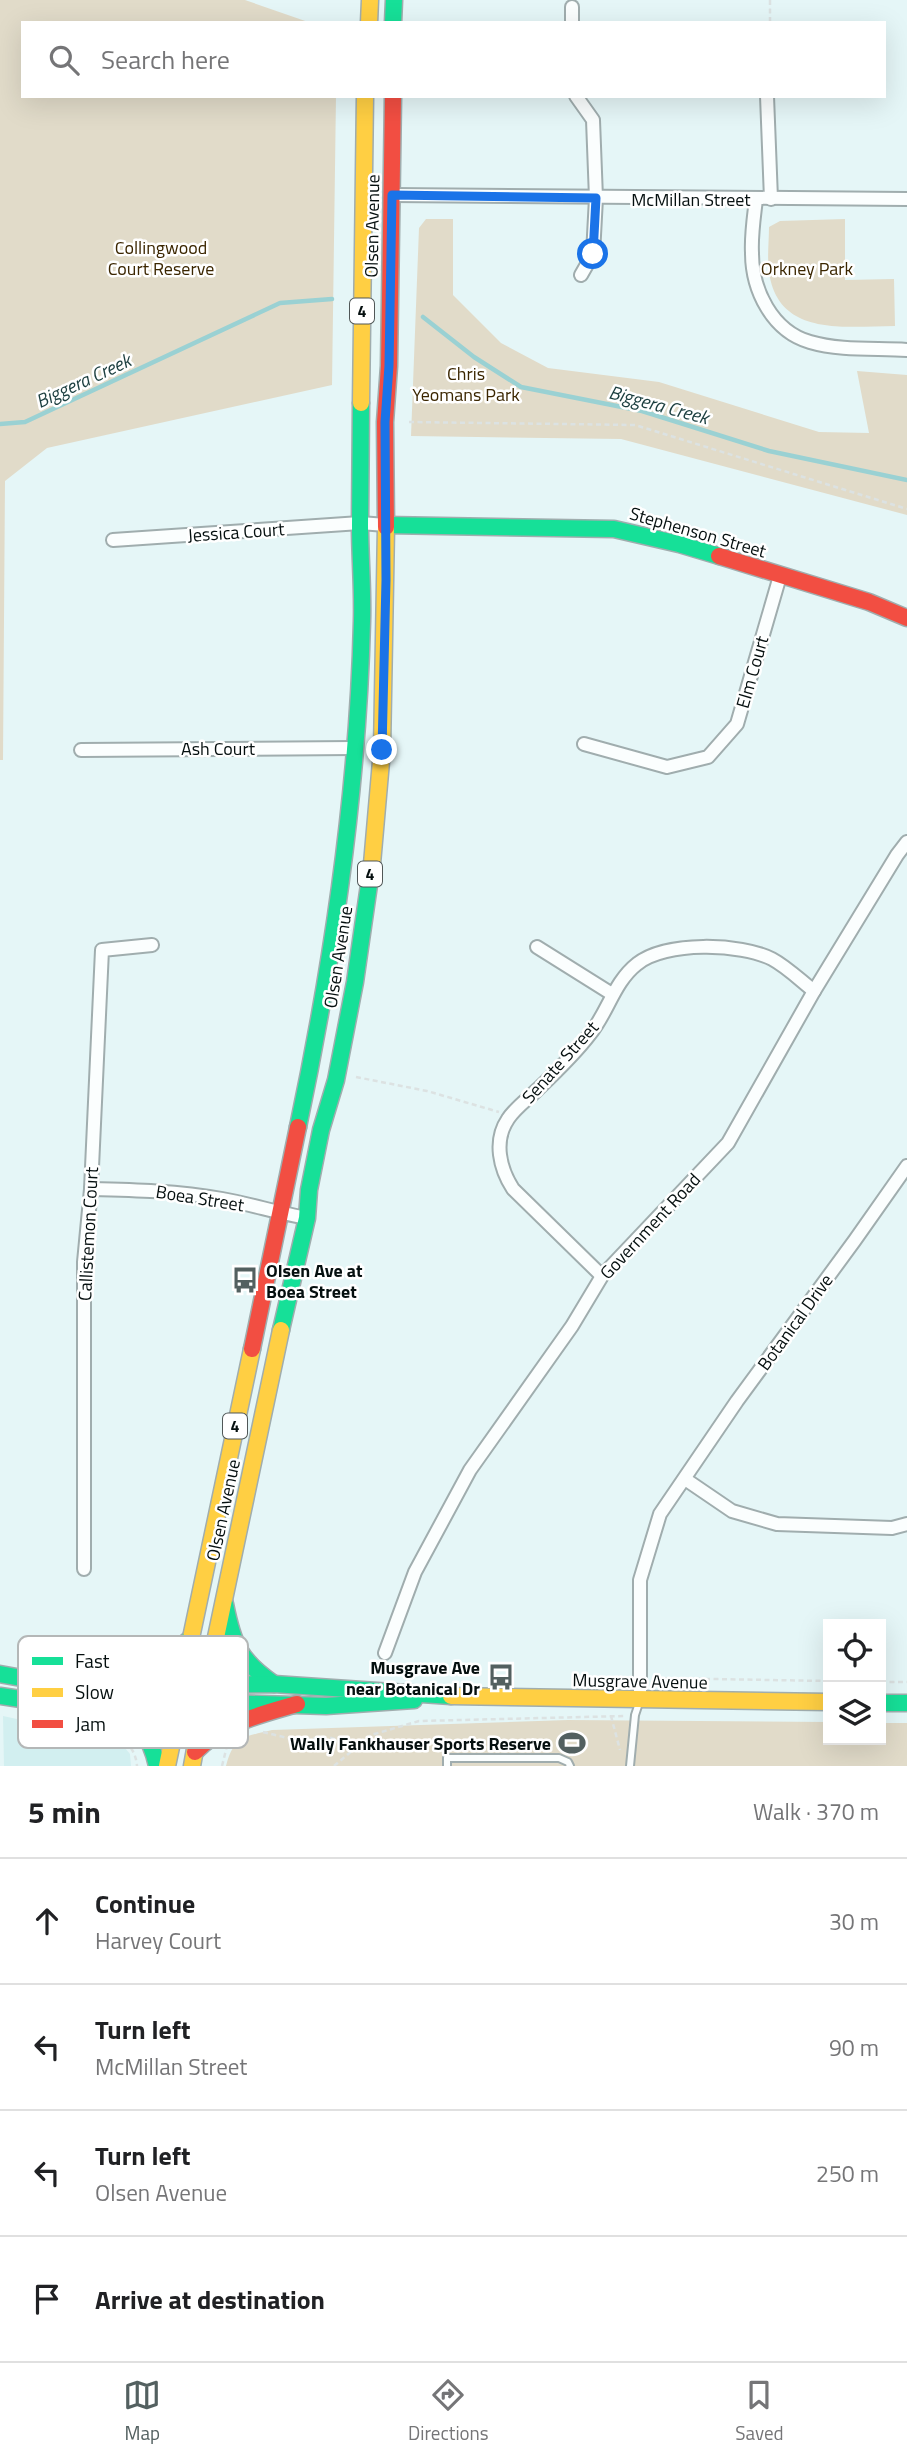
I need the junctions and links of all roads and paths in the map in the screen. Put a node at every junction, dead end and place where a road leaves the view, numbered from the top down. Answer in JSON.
{"nodes":[{"id":1,"x":370,"y":0,"type":"edge"},
{"id":2,"x":394,"y":0,"type":"edge"},
{"id":3,"x":770,"y":0,"type":"edge"},
{"id":4,"x":572,"y":7,"type":"dead end"},
{"id":5,"x":369,"y":21,"type":"edge"},
{"id":6,"x":393,"y":21,"type":"edge"},
{"id":7,"x":572,"y":21,"type":"edge"},
{"id":8,"x":771,"y":21,"type":"edge"},
{"id":9,"x":365,"y":98,"type":"edge"},
{"id":10,"x":393,"y":98,"type":"edge"},
{"id":11,"x":577,"y":98,"type":"edge"},
{"id":12,"x":767,"y":98,"type":"edge"},
{"id":13,"x":392,"y":195,"type":"junction"},
{"id":14,"x":596,"y":198,"type":"junction"},
{"id":15,"x":756,"y":199,"type":"junction"},
{"id":16,"x":771,"y":199,"type":"junction"},
{"id":17,"x":907,"y":199,"type":"edge"},
{"id":18,"x":581,"y":275,"type":"dead end"},
{"id":19,"x":907,"y":350,"type":"edge"},
{"id":20,"x":409,"y":422,"type":"dead end"},
{"id":21,"x":907,"y":509,"type":"edge"},
{"id":22,"x":360,"y":523,"type":"junction"},
{"id":23,"x":386,"y":525,"type":"junction"},
{"id":24,"x":113,"y":540,"type":"dead end"},
{"id":25,"x":780,"y":576,"type":"junction"},
{"id":26,"x":907,"y":618,"type":"edge"},
{"id":27,"x":584,"y":744,"type":"dead end"},
{"id":28,"x":354,"y":748,"type":"junction"},
{"id":29,"x":81,"y":750,"type":"dead end"},
{"id":30,"x":907,"y":842,"type":"edge"},
{"id":31,"x":152,"y":945,"type":"dead end"},
{"id":32,"x":537,"y":947,"type":"dead end"},
{"id":33,"x":814,"y":992,"type":"junction"},
{"id":34,"x":612,"y":994,"type":"junction"},
{"id":35,"x":356,"y":1077,"type":"dead end"},
{"id":36,"x":507,"y":1119,"type":"junction"},
{"id":37,"x":907,"y":1166,"type":"edge"},
{"id":38,"x":91,"y":1189,"type":"junction"},
{"id":39,"x":279,"y":1214,"type":"junction"},
{"id":40,"x":307,"y":1217,"type":"junction"},
{"id":41,"x":601,"y":1276,"type":"junction"},
{"id":42,"x":685,"y":1479,"type":"junction"},
{"id":43,"x":907,"y":1524,"type":"edge"},
{"id":44,"x":84,"y":1569,"type":"dead end"},
{"id":45,"x":224,"y":1598,"type":"junction"},
{"id":46,"x":191,"y":1636,"type":"edge"},
{"id":47,"x":217,"y":1636,"type":"edge"},
{"id":48,"x":234,"y":1636,"type":"edge"},
{"id":49,"x":385,"y":1653,"type":"dead end"},
{"id":50,"x":248,"y":1664,"type":"edge"},
{"id":51,"x":0,"y":1674,"type":"edge"},
{"id":52,"x":18,"y":1677,"type":"edge"},
{"id":53,"x":654,"y":1678,"type":"dead end"},
{"id":54,"x":823,"y":1681,"type":"edge"},
{"id":55,"x":886,"y":1682,"type":"edge"},
{"id":56,"x":907,"y":1682,"type":"edge"},
{"id":57,"x":248,"y":1684,"type":"edge"},
{"id":58,"x":274,"y":1684,"type":"junction"},
{"id":59,"x":0,"y":1696,"type":"edge"},
{"id":60,"x":451,"y":1696,"type":"junction"},
{"id":61,"x":18,"y":1699,"type":"edge"},
{"id":62,"x":823,"y":1702,"type":"edge"},
{"id":63,"x":886,"y":1703,"type":"edge"},
{"id":64,"x":907,"y":1703,"type":"edge"},
{"id":65,"x":248,"y":1704,"type":"edge"},
{"id":66,"x":297,"y":1704,"type":"junction"},
{"id":67,"x":638,"y":1708,"type":"junction"},
{"id":68,"x":611,"y":1716,"type":"junction"},
{"id":69,"x":248,"y":1719,"type":"edge"},
{"id":70,"x":260,"y":1731,"type":"dead end"},
{"id":71,"x":359,"y":1746,"type":"junction"},
{"id":72,"x":131,"y":1748,"type":"edge"},
{"id":73,"x":154,"y":1748,"type":"edge"},
{"id":74,"x":171,"y":1748,"type":"edge"},
{"id":75,"x":228,"y":1748,"type":"edge"},
{"id":76,"x":622,"y":1756,"type":"dead end"},
{"id":77,"x":137,"y":1766,"type":"edge"},
{"id":78,"x":157,"y":1766,"type":"edge"},
{"id":79,"x":167,"y":1766,"type":"edge"},
{"id":80,"x":222,"y":1766,"type":"edge"},
{"id":81,"x":334,"y":1766,"type":"edge"},
{"id":82,"x":447,"y":1766,"type":"edge"},
{"id":83,"x":570,"y":1766,"type":"edge"},
{"id":84,"x":630,"y":1766,"type":"edge"}],
"edges":[{"from":1,"to":5,"type":"main road"},
{"from":2,"to":6,"type":"main road"},
{"from":3,"to":8,"type":"path"},
{"from":4,"to":7,"type":"street"},
{"from":9,"to":22,"type":"main road","name":"Olsen Avenue","number":"4"},
{"from":10,"to":13,"type":"main road","name":"Olsen Avenue","number":"4"},
{"from":11,"to":14,"type":"street"},
{"from":12,"to":16,"type":"street"},
{"from":13,"to":14,"type":"street","name":"McMillan Street"},
{"from":13,"to":23,"type":"main road","name":"Olsen Avenue","number":"4"},
{"from":14,"to":15,"type":"street","name":"McMillan Street"},
{"from":14,"to":18,"type":"street"},
{"from":15,"to":16,"type":"street","name":"McMillan Street"},
{"from":15,"to":19,"type":"street"},
{"from":16,"to":17,"type":"street","name":"McMillan Street"},
{"from":20,"to":21,"type":"path"},
{"from":22,"to":23,"type":"street","name":"Jessica Court"},
{"from":22,"to":24,"type":"street","name":"Jessica Court"},
{"from":22,"to":28,"type":"main road","name":"Olsen Avenue","number":"4"},
{"from":23,"to":25,"type":"main road","name":"Stephenson Street"},
{"from":23,"to":40,"type":"main road","name":"Olsen Avenue","number":"4"},
{"from":25,"to":26,"type":"main road","name":"Stephenson Street"},
{"from":25,"to":27,"type":"street","name":"Elm Court"},
{"from":28,"to":29,"type":"street","name":"Ash Court"},
{"from":28,"to":39,"type":"main road","name":"Olsen Avenue","number":"4"},
{"from":30,"to":33,"type":"street","name":"Government Road"},
{"from":31,"to":38,"type":"street","name":"Callistemon Court"},
{"from":32,"to":34,"type":"street"},
{"from":33,"to":34,"type":"street","name":"Senate Street"},
{"from":33,"to":41,"type":"street","name":"Government Road"},
{"from":34,"to":36,"type":"street","name":"Senate Street"},
{"from":35,"to":36,"type":"path"},
{"from":36,"to":41,"type":"street"},
{"from":37,"to":42,"type":"street","name":"Botanical Drive"},
{"from":38,"to":39,"type":"street","name":"Boea Street"},
{"from":38,"to":44,"type":"street","name":"Callistemon Court"},
{"from":39,"to":40,"type":"street","name":"Boea Street"},
{"from":39,"to":46,"type":"main road","name":"Olsen Avenue","number":"4"},
{"from":40,"to":45,"type":"main road","name":"Olsen Avenue","number":"4"},
{"from":41,"to":49,"type":"street","name":"Government Road"},
{"from":42,"to":43,"type":"street"},
{"from":42,"to":67,"type":"street","name":"Botanical Drive"},
{"from":45,"to":47,"type":"main road","name":"Olsen Avenue","number":"4"},
{"from":45,"to":48,"type":"main road"},
{"from":50,"to":58,"type":"main road"},
{"from":51,"to":52,"type":"main road","name":"Musgrave Avenue"},
{"from":53,"to":54,"type":"path"},
{"from":55,"to":56,"type":"path"},
{"from":57,"to":58,"type":"main road","name":"Musgrave Avenue"},
{"from":58,"to":60,"type":"main road","name":"Musgrave Avenue"},
{"from":59,"to":61,"type":"main road","name":"Musgrave Avenue"},
{"from":60,"to":66,"type":"main road","name":"Musgrave Avenue"},
{"from":60,"to":67,"type":"main road","name":"Musgrave Avenue"},
{"from":62,"to":67,"type":"main road","name":"Musgrave Avenue"},
{"from":63,"to":64,"type":"main road"},
{"from":65,"to":66,"type":"main road","name":"Musgrave Avenue"},
{"from":66,"to":69,"type":"main road"},
{"from":67,"to":68,"type":"path"},
{"from":67,"to":84,"type":"lane"},
{"from":68,"to":71,"type":"path"},
{"from":68,"to":76,"type":"path"},
{"from":70,"to":71,"type":"path"},
{"from":71,"to":81,"type":"path"},
{"from":72,"to":77,"type":"path"},
{"from":73,"to":78,"type":"main road"},
{"from":74,"to":79,"type":"main road","name":"Olsen Avenue","number":"4"},
{"from":75,"to":80,"type":"path"},
{"from":82,"to":83,"type":"lane"}]}
